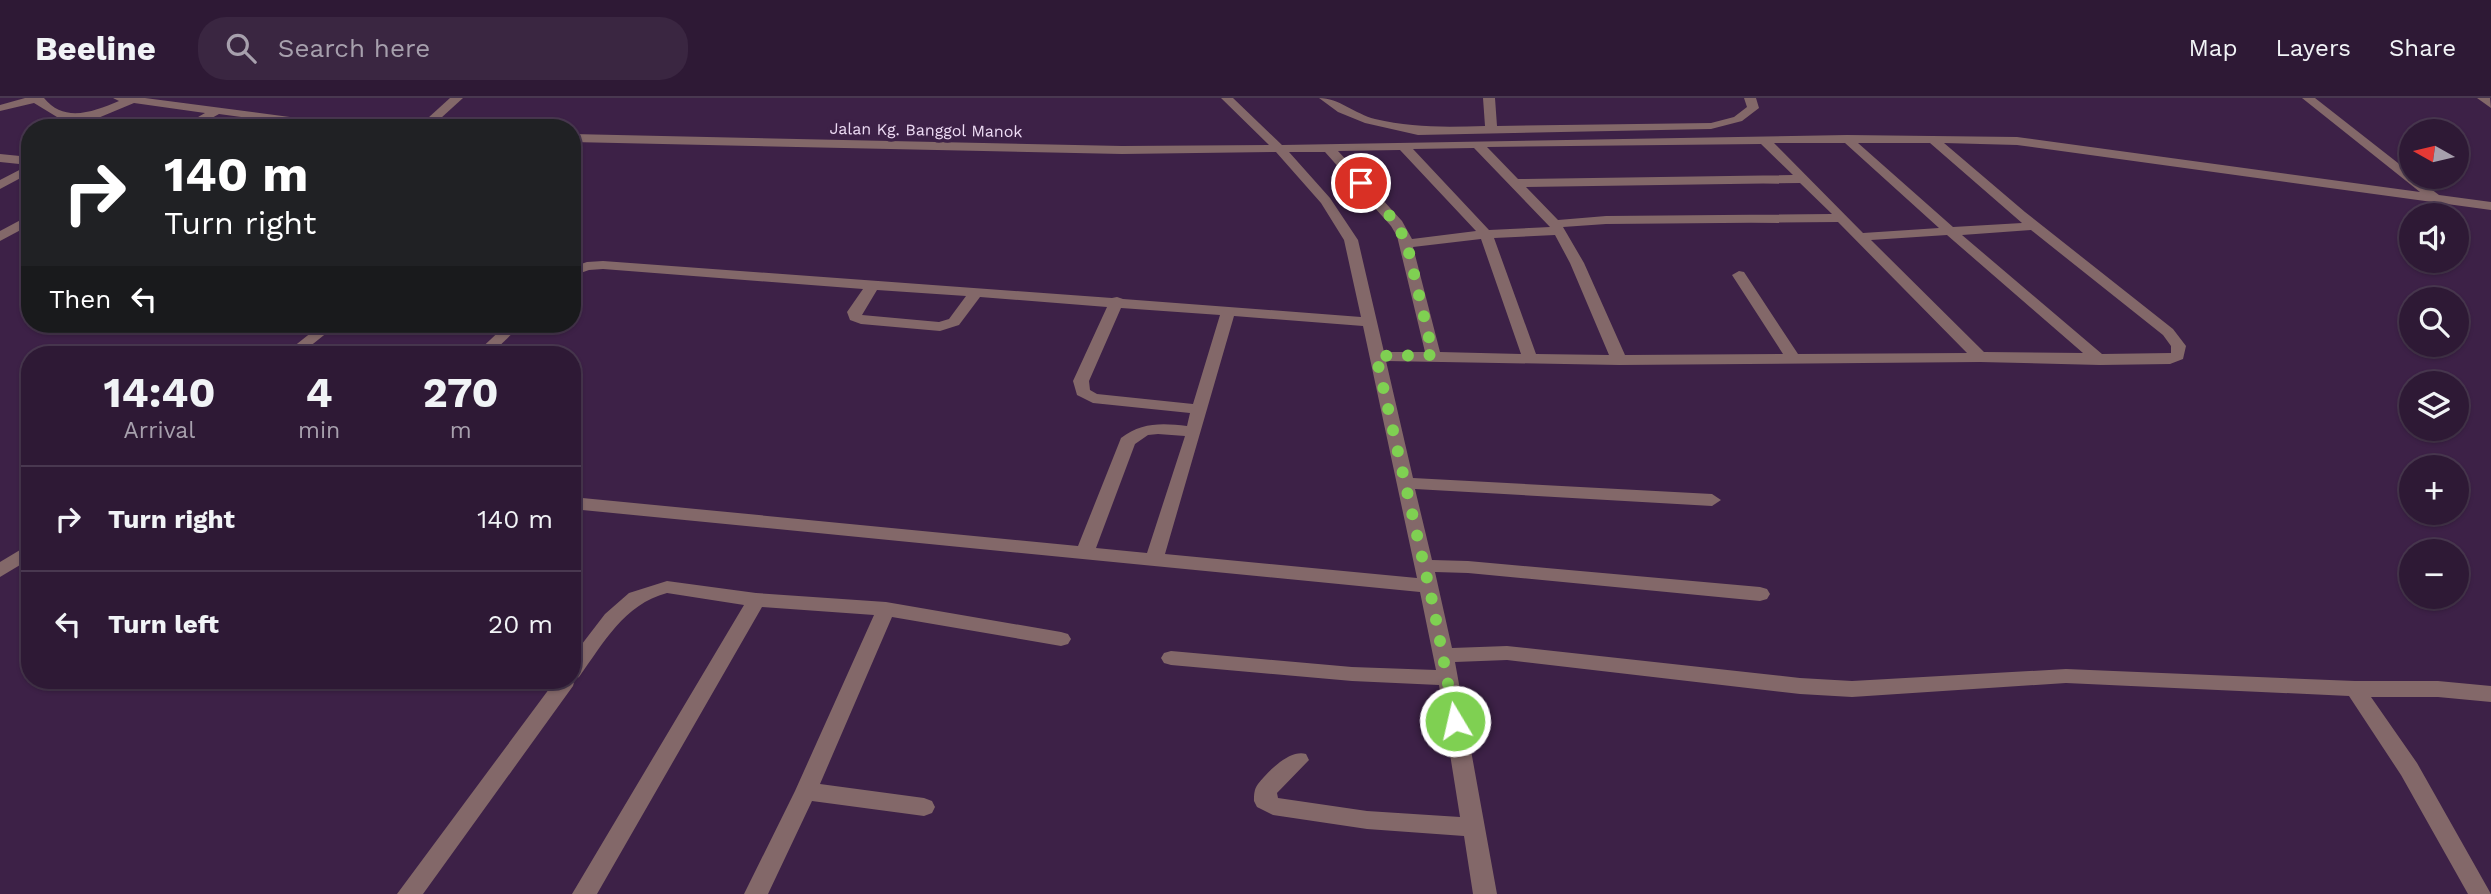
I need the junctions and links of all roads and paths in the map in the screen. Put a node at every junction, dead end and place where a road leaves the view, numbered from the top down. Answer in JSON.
{"nodes":[{"id":1,"x":37,"y":98,"type":"edge"},
{"id":2,"x":119,"y":98,"type":"edge"},
{"id":3,"x":457,"y":98,"type":"edge"},
{"id":4,"x":1227,"y":98,"type":"edge"},
{"id":5,"x":1325,"y":98,"type":"edge"},
{"id":6,"x":1489,"y":98,"type":"edge"},
{"id":7,"x":1750,"y":98,"type":"edge"},
{"id":8,"x":2308,"y":98,"type":"edge"},
{"id":9,"x":2483,"y":98,"type":"edge"},
{"id":10,"x":132,"y":100,"type":"junction"},
{"id":11,"x":152,"y":100,"type":"edge"},
{"id":12,"x":2491,"y":105,"type":"edge"},
{"id":13,"x":0,"y":108,"type":"edge"},
{"id":14,"x":218,"y":110,"type":"junction"},
{"id":15,"x":202,"y":119,"type":"edge"},
{"id":16,"x":284,"y":119,"type":"edge"},
{"id":17,"x":433,"y":119,"type":"edge"},
{"id":18,"x":1492,"y":130,"type":"junction"},
{"id":19,"x":581,"y":138,"type":"edge"},
{"id":20,"x":1847,"y":139,"type":"junction"},
{"id":21,"x":1933,"y":139,"type":"junction"},
{"id":22,"x":1764,"y":140,"type":"junction"},
{"id":23,"x":1477,"y":144,"type":"junction"},
{"id":24,"x":1403,"y":146,"type":"junction"},
{"id":25,"x":1328,"y":148,"type":"junction"},
{"id":26,"x":1279,"y":149,"type":"junction"},
{"id":27,"x":0,"y":158,"type":"edge"},
{"id":28,"x":21,"y":160,"type":"edge"},
{"id":29,"x":21,"y":173,"type":"edge"},
{"id":30,"x":1804,"y":179,"type":"junction"},
{"id":31,"x":1514,"y":183,"type":"junction"},
{"id":32,"x":0,"y":185,"type":"edge"},
{"id":33,"x":2439,"y":201,"type":"junction"},
{"id":34,"x":2491,"y":206,"type":"edge"},
{"id":35,"x":1841,"y":218,"type":"junction"},
{"id":36,"x":21,"y":224,"type":"edge"},
{"id":37,"x":2034,"y":226,"type":"junction"},
{"id":38,"x":1557,"y":227,"type":"junction"},
{"id":39,"x":1950,"y":232,"type":"junction"},
{"id":40,"x":1486,"y":234,"type":"junction"},
{"id":41,"x":0,"y":237,"type":"edge"},
{"id":42,"x":1860,"y":237,"type":"junction"},
{"id":43,"x":1407,"y":244,"type":"junction"},
{"id":44,"x":581,"y":268,"type":"edge"},
{"id":45,"x":1739,"y":275,"type":"dead end"},
{"id":46,"x":873,"y":285,"type":"junction"},
{"id":47,"x":977,"y":292,"type":"junction"},
{"id":48,"x":1117,"y":302,"type":"junction"},
{"id":49,"x":1228,"y":310,"type":"junction"},
{"id":50,"x":1370,"y":322,"type":"junction"},
{"id":51,"x":319,"y":333,"type":"edge"},
{"id":52,"x":505,"y":333,"type":"edge"},
{"id":53,"x":302,"y":346,"type":"edge"},
{"id":54,"x":491,"y":346,"type":"edge"},
{"id":55,"x":1433,"y":355,"type":"junction"},
{"id":56,"x":1376,"y":356,"type":"junction"},
{"id":57,"x":1980,"y":356,"type":"junction"},
{"id":58,"x":1530,"y":358,"type":"junction"},
{"id":59,"x":1794,"y":359,"type":"junction"},
{"id":60,"x":1619,"y":360,"type":"junction"},
{"id":61,"x":2100,"y":360,"type":"junction"},
{"id":62,"x":1199,"y":409,"type":"junction"},
{"id":63,"x":1194,"y":432,"type":"junction"},
{"id":64,"x":1407,"y":483,"type":"junction"},
{"id":65,"x":1712,"y":500,"type":"dead end"},
{"id":66,"x":581,"y":504,"type":"edge"},
{"id":67,"x":1085,"y":552,"type":"junction"},
{"id":68,"x":21,"y":556,"type":"edge"},
{"id":69,"x":1155,"y":558,"type":"junction"},
{"id":70,"x":1423,"y":566,"type":"junction"},
{"id":71,"x":0,"y":571,"type":"edge"},
{"id":72,"x":1429,"y":586,"type":"junction"},
{"id":73,"x":1760,"y":594,"type":"dead end"},
{"id":74,"x":756,"y":600,"type":"junction"},
{"id":75,"x":886,"y":609,"type":"junction"},
{"id":76,"x":1062,"y":639,"type":"dead end"},
{"id":77,"x":1444,"y":655,"type":"junction"},
{"id":78,"x":1171,"y":658,"type":"dead end"},
{"id":79,"x":581,"y":660,"type":"edge"},
{"id":80,"x":1448,"y":678,"type":"junction"},
{"id":81,"x":560,"y":689,"type":"edge"},
{"id":82,"x":2355,"y":689,"type":"junction"},
{"id":83,"x":2491,"y":694,"type":"edge"},
{"id":84,"x":1298,"y":760,"type":"dead end"},
{"id":85,"x":806,"y":791,"type":"junction"},
{"id":86,"x":924,"y":807,"type":"dead end"},
{"id":87,"x":1474,"y":827,"type":"junction"},
{"id":88,"x":409,"y":894,"type":"edge"},
{"id":89,"x":584,"y":894,"type":"edge"},
{"id":90,"x":756,"y":894,"type":"edge"},
{"id":91,"x":1485,"y":894,"type":"edge"},
{"id":92,"x":2480,"y":894,"type":"edge"}],
"edges":[{"from":1,"to":10,"type":"street"},
{"from":1,"to":13,"type":"street"},
{"from":2,"to":10,"type":"street"},
{"from":3,"to":17,"type":"street"},
{"from":4,"to":26,"type":"street"},
{"from":5,"to":18,"type":"street"},
{"from":6,"to":18,"type":"street"},
{"from":7,"to":18,"type":"street"},
{"from":8,"to":33,"type":"street"},
{"from":9,"to":12,"type":"street"},
{"from":10,"to":11,"type":"street"},
{"from":11,"to":14,"type":"street"},
{"from":14,"to":15,"type":"street"},
{"from":14,"to":16,"type":"street"},
{"from":19,"to":26,"type":"street","name":"Jalan Kg. Banggol Manok"},
{"from":20,"to":21,"type":"street","name":"Jalan Kg. Banggol Manok"},
{"from":20,"to":22,"type":"street","name":"Jalan Kg. Banggol Manok"},
{"from":20,"to":39,"type":"street"},
{"from":21,"to":33,"type":"street","name":"Jalan Kg. Banggol Manok"},
{"from":21,"to":37,"type":"street"},
{"from":22,"to":23,"type":"street","name":"Jalan Kg. Banggol Manok"},
{"from":22,"to":30,"type":"street"},
{"from":23,"to":24,"type":"street","name":"Jalan Kg. Banggol Manok"},
{"from":23,"to":31,"type":"street"},
{"from":24,"to":25,"type":"street","name":"Jalan Kg. Banggol Manok"},
{"from":24,"to":40,"type":"street"},
{"from":25,"to":26,"type":"street","name":"Jalan Kg. Banggol Manok"},
{"from":25,"to":43,"type":"street"},
{"from":26,"to":50,"type":"street"},
{"from":27,"to":28,"type":"street"},
{"from":29,"to":32,"type":"street"},
{"from":30,"to":31,"type":"street"},
{"from":30,"to":35,"type":"street"},
{"from":31,"to":38,"type":"street"},
{"from":33,"to":34,"type":"street","name":"Jalan Kg. Banggol Manok"},
{"from":35,"to":38,"type":"street"},
{"from":35,"to":42,"type":"street"},
{"from":36,"to":41,"type":"street"},
{"from":37,"to":39,"type":"street"},
{"from":37,"to":61,"type":"street"},
{"from":38,"to":40,"type":"street"},
{"from":38,"to":60,"type":"street"},
{"from":39,"to":42,"type":"street"},
{"from":39,"to":61,"type":"street"},
{"from":40,"to":43,"type":"street"},
{"from":40,"to":58,"type":"street"},
{"from":42,"to":57,"type":"street"},
{"from":43,"to":55,"type":"street"},
{"from":44,"to":46,"type":"street"},
{"from":45,"to":59,"type":"street"},
{"from":46,"to":47,"type":"street"},
{"from":46,"to":47,"type":"street"},
{"from":47,"to":48,"type":"street"},
{"from":48,"to":49,"type":"street"},
{"from":48,"to":62,"type":"street"},
{"from":49,"to":50,"type":"street"},
{"from":49,"to":62,"type":"street"},
{"from":50,"to":56,"type":"street"},
{"from":51,"to":53,"type":"street"},
{"from":52,"to":54,"type":"street"},
{"from":55,"to":56,"type":"street"},
{"from":55,"to":58,"type":"street"},
{"from":56,"to":64,"type":"street"},
{"from":57,"to":59,"type":"street"},
{"from":57,"to":61,"type":"street"},
{"from":58,"to":60,"type":"street"},
{"from":59,"to":60,"type":"street"},
{"from":62,"to":63,"type":"street"},
{"from":63,"to":67,"type":"street"},
{"from":63,"to":69,"type":"street"},
{"from":64,"to":65,"type":"street"},
{"from":64,"to":70,"type":"street"},
{"from":66,"to":67,"type":"street"},
{"from":67,"to":69,"type":"street"},
{"from":68,"to":71,"type":"street"},
{"from":69,"to":72,"type":"street"},
{"from":70,"to":72,"type":"street"},
{"from":70,"to":73,"type":"street"},
{"from":72,"to":77,"type":"street"},
{"from":74,"to":75,"type":"street"},
{"from":74,"to":79,"type":"street"},
{"from":74,"to":89,"type":"street"},
{"from":75,"to":76,"type":"street"},
{"from":75,"to":85,"type":"street"},
{"from":77,"to":80,"type":"street"},
{"from":77,"to":82,"type":"street"},
{"from":78,"to":80,"type":"street"},
{"from":80,"to":87,"type":"street"},
{"from":81,"to":88,"type":"street"},
{"from":82,"to":83,"type":"street"},
{"from":82,"to":92,"type":"street"},
{"from":84,"to":87,"type":"street"},
{"from":85,"to":86,"type":"street"},
{"from":85,"to":90,"type":"street"},
{"from":87,"to":91,"type":"street"}]}
